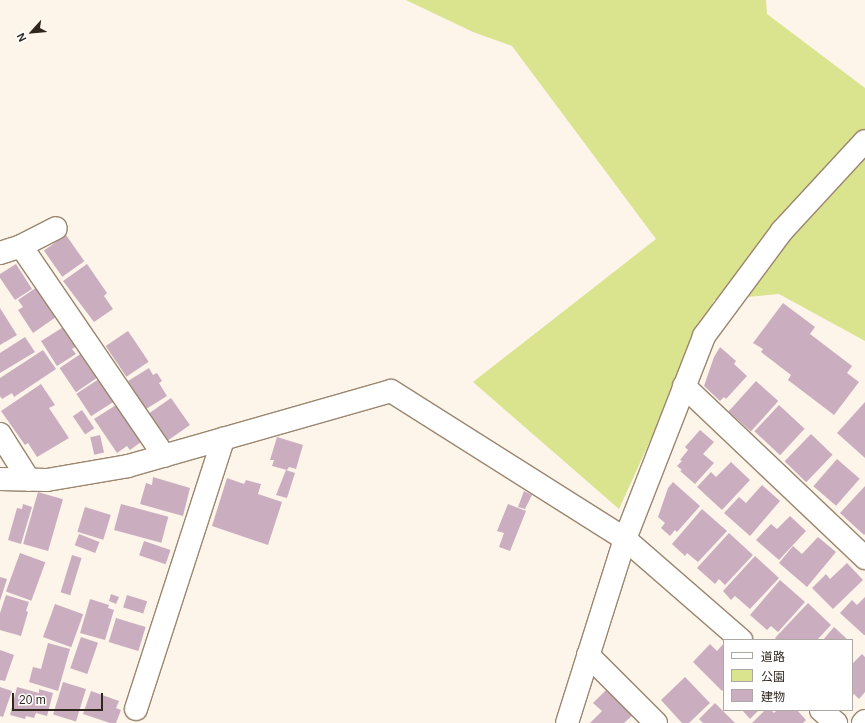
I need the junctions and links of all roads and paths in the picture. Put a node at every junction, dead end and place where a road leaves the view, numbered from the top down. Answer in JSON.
{"nodes":[{"id":1,"x":865,"y":141,"type":"edge"},
{"id":2,"x":56,"y":228,"type":"dead end"},
{"id":3,"x":21,"y":246,"type":"junction"},
{"id":4,"x":0,"y":254,"type":"edge"},
{"id":5,"x":684,"y":386,"type":"junction"},
{"id":6,"x":0,"y":434,"type":"edge"},
{"id":7,"x":223,"y":439,"type":"junction"},
{"id":8,"x":164,"y":456,"type":"junction"},
{"id":9,"x":0,"y":480,"type":"edge"},
{"id":10,"x":29,"y":480,"type":"junction"},
{"id":11,"x":625,"y":539,"type":"junction"},
{"id":12,"x":865,"y":558,"type":"edge"},
{"id":13,"x":740,"y":639,"type":"edge"},
{"id":14,"x":588,"y":656,"type":"junction"},
{"id":15,"x":136,"y":708,"type":"dead end"},
{"id":16,"x":822,"y":711,"type":"edge"},
{"id":17,"x":567,"y":723,"type":"edge"},
{"id":18,"x":656,"y":723,"type":"edge"},
{"id":19,"x":836,"y":723,"type":"edge"}],
"edges":[{"from":1,"to":5,"type":"street"},
{"from":2,"to":3,"type":"street"},
{"from":3,"to":4,"type":"street"},
{"from":3,"to":8,"type":"street"},
{"from":5,"to":11,"type":"street"},
{"from":5,"to":12,"type":"street"},
{"from":6,"to":10,"type":"street"},
{"from":7,"to":8,"type":"street"},
{"from":7,"to":11,"type":"street"},
{"from":7,"to":15,"type":"street"},
{"from":8,"to":10,"type":"street"},
{"from":9,"to":10,"type":"street"},
{"from":11,"to":13,"type":"street"},
{"from":11,"to":14,"type":"street"},
{"from":14,"to":17,"type":"street"},
{"from":14,"to":18,"type":"street"},
{"from":16,"to":19,"type":"street"}]}
